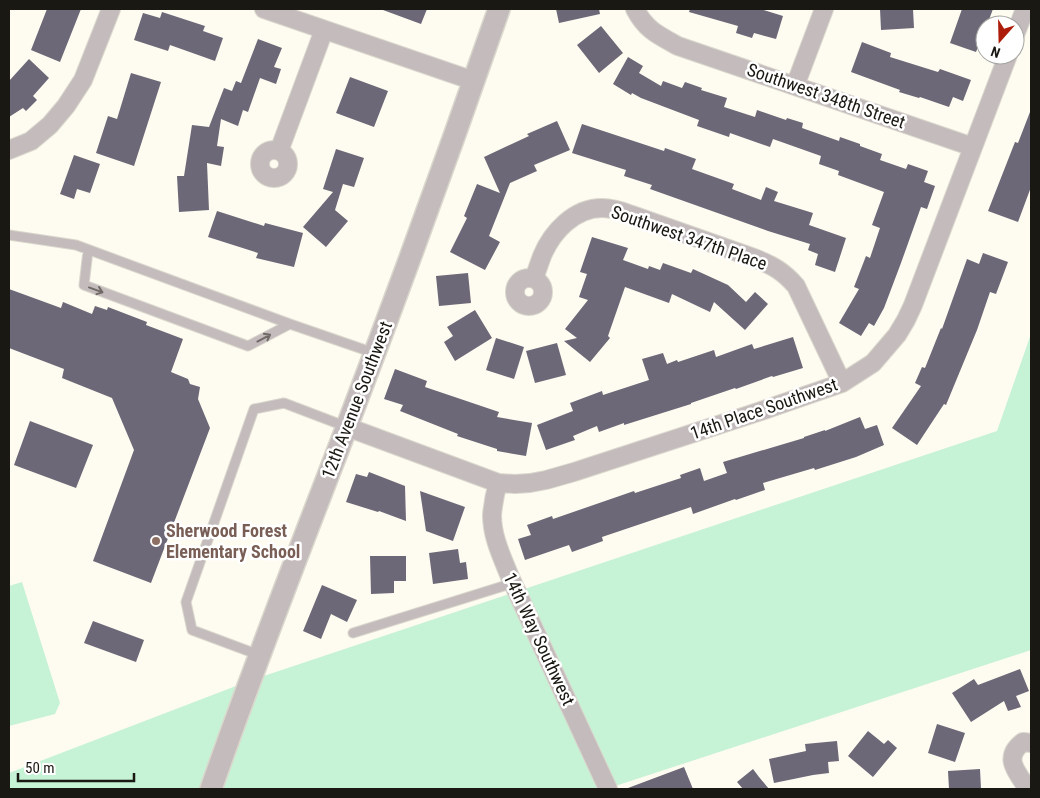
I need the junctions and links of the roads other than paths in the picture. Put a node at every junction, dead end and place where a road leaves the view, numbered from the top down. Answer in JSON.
{"nodes":[{"id":1,"x":111,"y":9,"type":"edge"},
{"id":2,"x":264,"y":9,"type":"edge"},
{"id":3,"x":499,"y":9,"type":"edge"},
{"id":4,"x":635,"y":9,"type":"edge"},
{"id":5,"x":824,"y":9,"type":"edge"},
{"id":6,"x":324,"y":30,"type":"junction"},
{"id":7,"x":1004,"y":65,"type":"edge"},
{"id":8,"x":474,"y":81,"type":"junction"},
{"id":9,"x":795,"y":86,"type":"junction"},
{"id":10,"x":973,"y":148,"type":"junction"},
{"id":11,"x":9,"y":150,"type":"edge"},
{"id":12,"x":279,"y":151,"type":"dead end"},
{"id":13,"x":9,"y":236,"type":"edge"},
{"id":14,"x":88,"y":251,"type":"junction"},
{"id":15,"x":534,"y":278,"type":"dead end"},
{"id":16,"x":290,"y":324,"type":"junction"},
{"id":17,"x":374,"y":353,"type":"junction"},
{"id":18,"x":842,"y":383,"type":"junction"},
{"id":19,"x":347,"y":427,"type":"junction"},
{"id":20,"x":498,"y":483,"type":"junction"},
{"id":21,"x":513,"y":582,"type":"junction"},
{"id":22,"x":353,"y":633,"type":"dead end"},
{"id":23,"x":259,"y":655,"type":"junction"},
{"id":24,"x":1031,"y":743,"type":"edge"},
{"id":25,"x":211,"y":789,"type":"edge"},
{"id":26,"x":608,"y":789,"type":"edge"},
{"id":27,"x":1028,"y":789,"type":"edge"}],
"edges":[{"from":1,"to":11,"type":"street"},
{"from":2,"to":6,"type":"street"},
{"from":3,"to":8,"type":"street","name":"12th Avenue Southwest"},
{"from":4,"to":9,"type":"street","name":"Southwest 348th Street"},
{"from":5,"to":9,"type":"street"},
{"from":6,"to":8,"type":"street"},
{"from":6,"to":12,"type":"street"},
{"from":7,"to":10,"type":"street","name":"14th Place Southwest"},
{"from":8,"to":17,"type":"street","name":"12th Avenue Southwest"},
{"from":9,"to":10,"type":"street","name":"Southwest 348th Street"},
{"from":10,"to":18,"type":"street","name":"14th Place Southwest"},
{"from":13,"to":14,"type":"lane"},
{"from":14,"to":16,"type":"lane"},
{"from":14,"to":16,"type":"lane","one_way":true},
{"from":15,"to":18,"type":"street","name":"Southwest 347th Place"},
{"from":16,"to":17,"type":"lane"},
{"from":17,"to":19,"type":"street","name":"12th Avenue Southwest"},
{"from":18,"to":20,"type":"street","name":"14th Place Southwest"},
{"from":19,"to":20,"type":"street","name":"14th Place Southwest"},
{"from":19,"to":23,"type":"street","name":"12th Avenue Southwest"},
{"from":19,"to":23,"type":"lane"},
{"from":20,"to":21,"type":"street","name":"14th Way Southwest"},
{"from":21,"to":22,"type":"lane"},
{"from":21,"to":26,"type":"street","name":"14th Way Southwest"},
{"from":23,"to":25,"type":"street","name":"12th Avenue Southwest"},
{"from":24,"to":27,"type":"street"}]}
